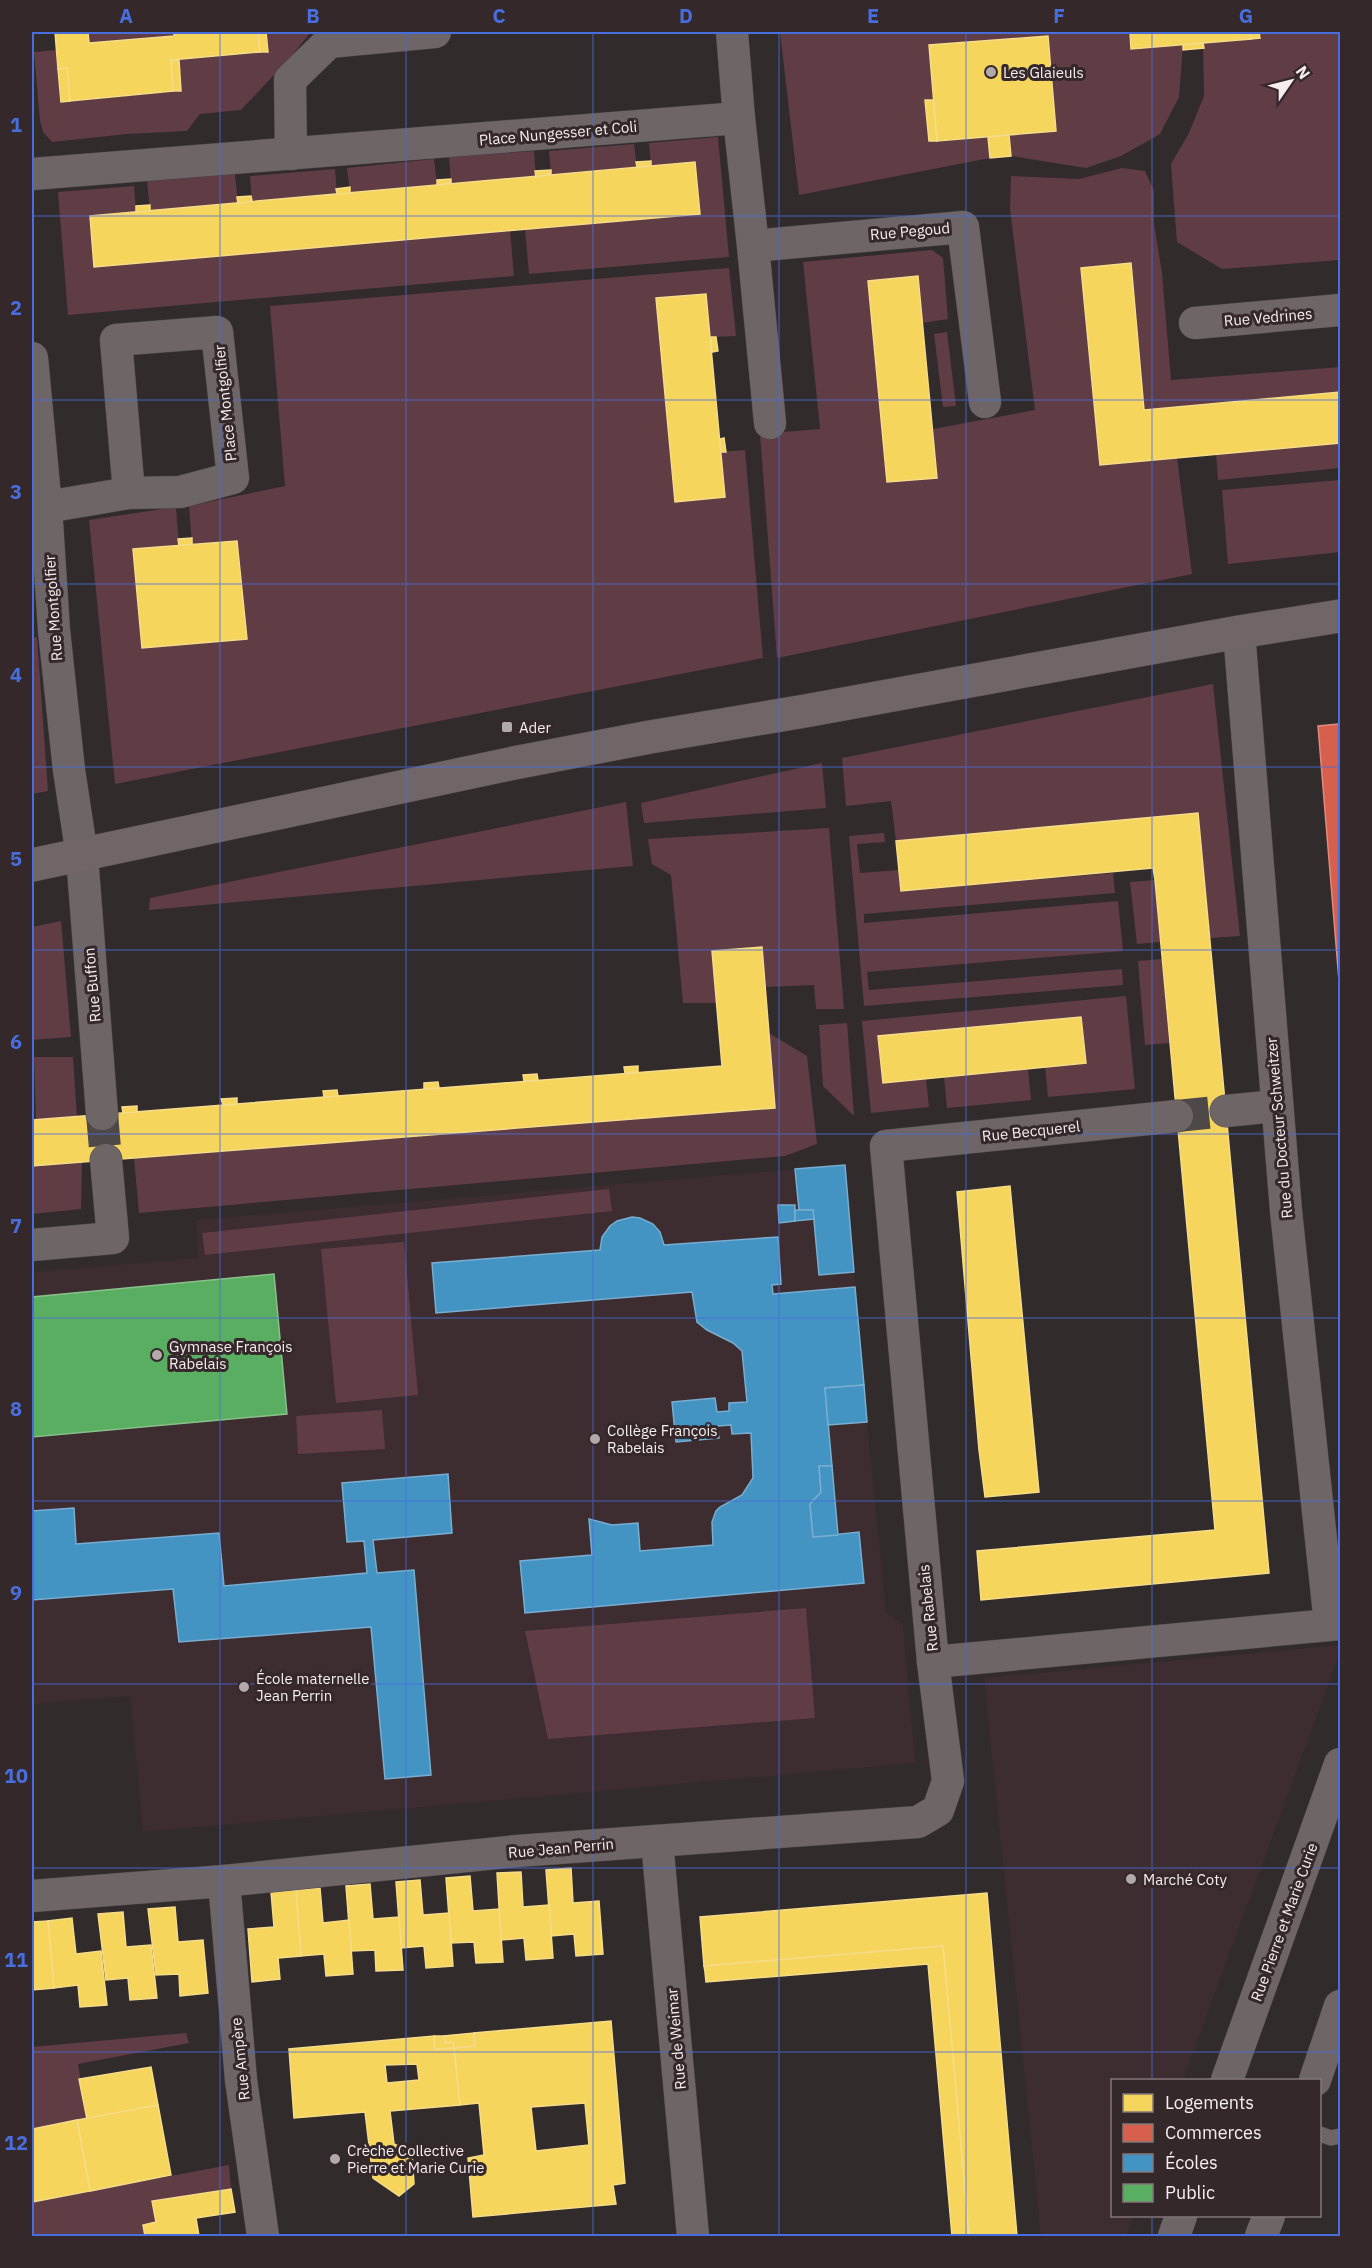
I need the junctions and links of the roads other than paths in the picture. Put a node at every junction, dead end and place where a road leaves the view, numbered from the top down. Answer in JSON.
{"nodes":[{"id":1,"x":435,"y":32,"type":"edge"},
{"id":2,"x":732,"y":32,"type":"edge"},
{"id":3,"x":739,"y":118,"type":"junction"},
{"id":4,"x":291,"y":154,"type":"junction"},
{"id":5,"x":32,"y":174,"type":"edge"},
{"id":6,"x":753,"y":246,"type":"junction"},
{"id":7,"x":1341,"y":310,"type":"edge"},
{"id":8,"x":1195,"y":323,"type":"dead end"},
{"id":9,"x":32,"y":358,"type":"edge"},
{"id":10,"x":985,"y":402,"type":"dead end"},
{"id":11,"x":770,"y":423,"type":"dead end"},
{"id":12,"x":129,"y":493,"type":"junction"},
{"id":13,"x":46,"y":507,"type":"junction"},
{"id":14,"x":1341,"y":616,"type":"edge"},
{"id":15,"x":1239,"y":632,"type":"junction"},
{"id":16,"x":82,"y":856,"type":"junction"},
{"id":17,"x":32,"y":866,"type":"edge"},
{"id":18,"x":1276,"y":1106,"type":"junction"},
{"id":19,"x":1226,"y":1111,"type":"tunnel mouth"},
{"id":20,"x":102,"y":1114,"type":"tunnel mouth"},
{"id":21,"x":1177,"y":1116,"type":"tunnel mouth"},
{"id":22,"x":885,"y":1146,"type":"joint"},
{"id":23,"x":106,"y":1160,"type":"tunnel mouth"},
{"id":24,"x":32,"y":1245,"type":"edge"},
{"id":25,"x":1335,"y":1624,"type":"edge"},
{"id":26,"x":933,"y":1662,"type":"junction"},
{"id":27,"x":1341,"y":1764,"type":"edge"},
{"id":28,"x":657,"y":1841,"type":"junction"},
{"id":29,"x":224,"y":1881,"type":"junction"},
{"id":30,"x":32,"y":1896,"type":"edge"},
{"id":31,"x":1341,"y":2006,"type":"edge"},
{"id":32,"x":1227,"y":2079,"type":"edge"},
{"id":33,"x":1315,"y":2079,"type":"edge"},
{"id":34,"x":1321,"y":2134,"type":"edge"},
{"id":35,"x":1341,"y":2136,"type":"edge"},
{"id":36,"x":1181,"y":2217,"type":"edge"},
{"id":37,"x":1269,"y":2217,"type":"edge"},
{"id":38,"x":262,"y":2236,"type":"edge"},
{"id":39,"x":693,"y":2236,"type":"edge"},
{"id":40,"x":1174,"y":2236,"type":"edge"},
{"id":41,"x":1261,"y":2236,"type":"edge"}],
"edges":[{"from":1,"to":4,"type":"street"},
{"from":2,"to":3,"type":"street"},
{"from":3,"to":4,"type":"street","name":"Place Nungesser et Coli"},
{"from":3,"to":6,"type":"street"},
{"from":4,"to":5,"type":"street","name":"Place Nungesser et Coli"},
{"from":6,"to":10,"type":"street","name":"Rue Pegoud"},
{"from":6,"to":11,"type":"street"},
{"from":7,"to":8,"type":"street","name":"Rue Vedrines"},
{"from":9,"to":13,"type":"street","name":"Rue Montgolfier"},
{"from":12,"to":12,"type":"street","name":"Place Montgolfier"},
{"from":12,"to":13,"type":"street","name":"Place Montgolfier"},
{"from":13,"to":16,"type":"street","name":"Rue Montgolfier"},
{"from":14,"to":15,"type":"main road"},
{"from":15,"to":16,"type":"main road"},
{"from":15,"to":18,"type":"street","name":"Rue du Docteur Schweitzer"},
{"from":16,"to":17,"type":"main road"},
{"from":16,"to":20,"type":"street","name":"Rue Buffon"},
{"from":18,"to":19,"type":"street"},
{"from":18,"to":25,"type":"street","name":"Rue du Docteur Schweitzer"},
{"from":21,"to":22,"type":"street","name":"Rue Becquerel"},
{"from":22,"to":26,"type":"street","name":"Rue Rabelais"},
{"from":23,"to":24,"type":"street"},
{"from":25,"to":26,"type":"street","name":"Rue Rabelais"},
{"from":26,"to":28,"type":"street","name":"Rue Jean Perrin"},
{"from":27,"to":32,"type":"street","name":"Rue Pierre et Marie Curie"},
{"from":28,"to":29,"type":"street","name":"Rue Jean Perrin"},
{"from":28,"to":39,"type":"street","name":"Rue de Weimar"},
{"from":29,"to":30,"type":"street","name":"Rue Jean Perrin"},
{"from":29,"to":38,"type":"street","name":"Rue Ampère"},
{"from":31,"to":33,"type":"street"},
{"from":34,"to":35,"type":"lane"},
{"from":36,"to":40,"type":"street"},
{"from":37,"to":41,"type":"street"}]}
